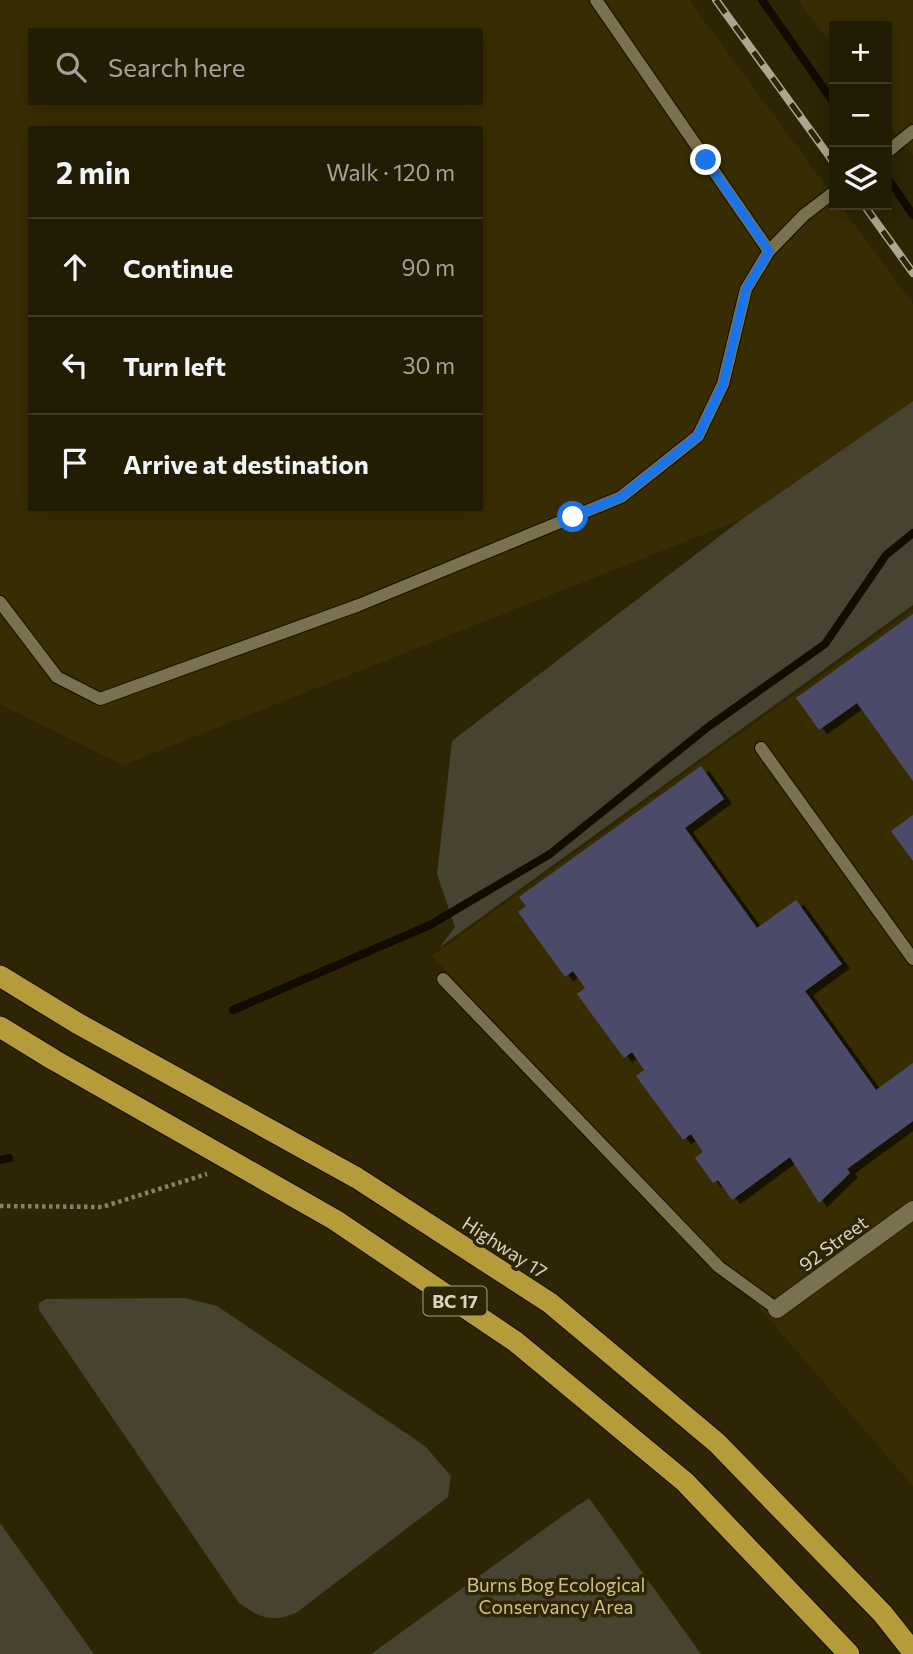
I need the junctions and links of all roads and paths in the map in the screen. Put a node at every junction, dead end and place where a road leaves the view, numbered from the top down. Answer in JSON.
{"nodes":[{"id":1,"x":596,"y":0,"type":"edge"},
{"id":2,"x":911,"y":133,"type":"edge"},
{"id":3,"x":892,"y":148,"type":"edge"},
{"id":4,"x":829,"y":196,"type":"edge"},
{"id":5,"x":769,"y":251,"type":"junction"},
{"id":6,"x":0,"y":602,"type":"edge"},
{"id":7,"x":761,"y":748,"type":"dead end"},
{"id":8,"x":913,"y":959,"type":"edge"},
{"id":9,"x":0,"y":976,"type":"edge"},
{"id":10,"x":443,"y":979,"type":"dead end"},
{"id":11,"x":0,"y":1027,"type":"edge"},
{"id":12,"x":237,"y":1164,"type":"junction"},
{"id":13,"x":0,"y":1206,"type":"edge"},
{"id":14,"x":913,"y":1210,"type":"edge"},
{"id":15,"x":777,"y":1310,"type":"joint"},
{"id":16,"x":913,"y":1652,"type":"edge"},
{"id":17,"x":849,"y":1654,"type":"edge"}],
"edges":[{"from":1,"to":5,"type":"lane"},
{"from":2,"to":3,"type":"lane"},
{"from":4,"to":5,"type":"lane"},
{"from":5,"to":6,"type":"lane"},
{"from":7,"to":8,"type":"lane"},
{"from":9,"to":16,"type":"highway","name":"Highway 17","number":"BC 17"},
{"from":10,"to":15,"type":"lane"},
{"from":11,"to":12,"type":"highway","number":"BC 17"},
{"from":12,"to":13,"type":"path"},
{"from":12,"to":17,"type":"highway","number":"BC 17"},
{"from":14,"to":15,"type":"street","name":"92 Street"}]}
